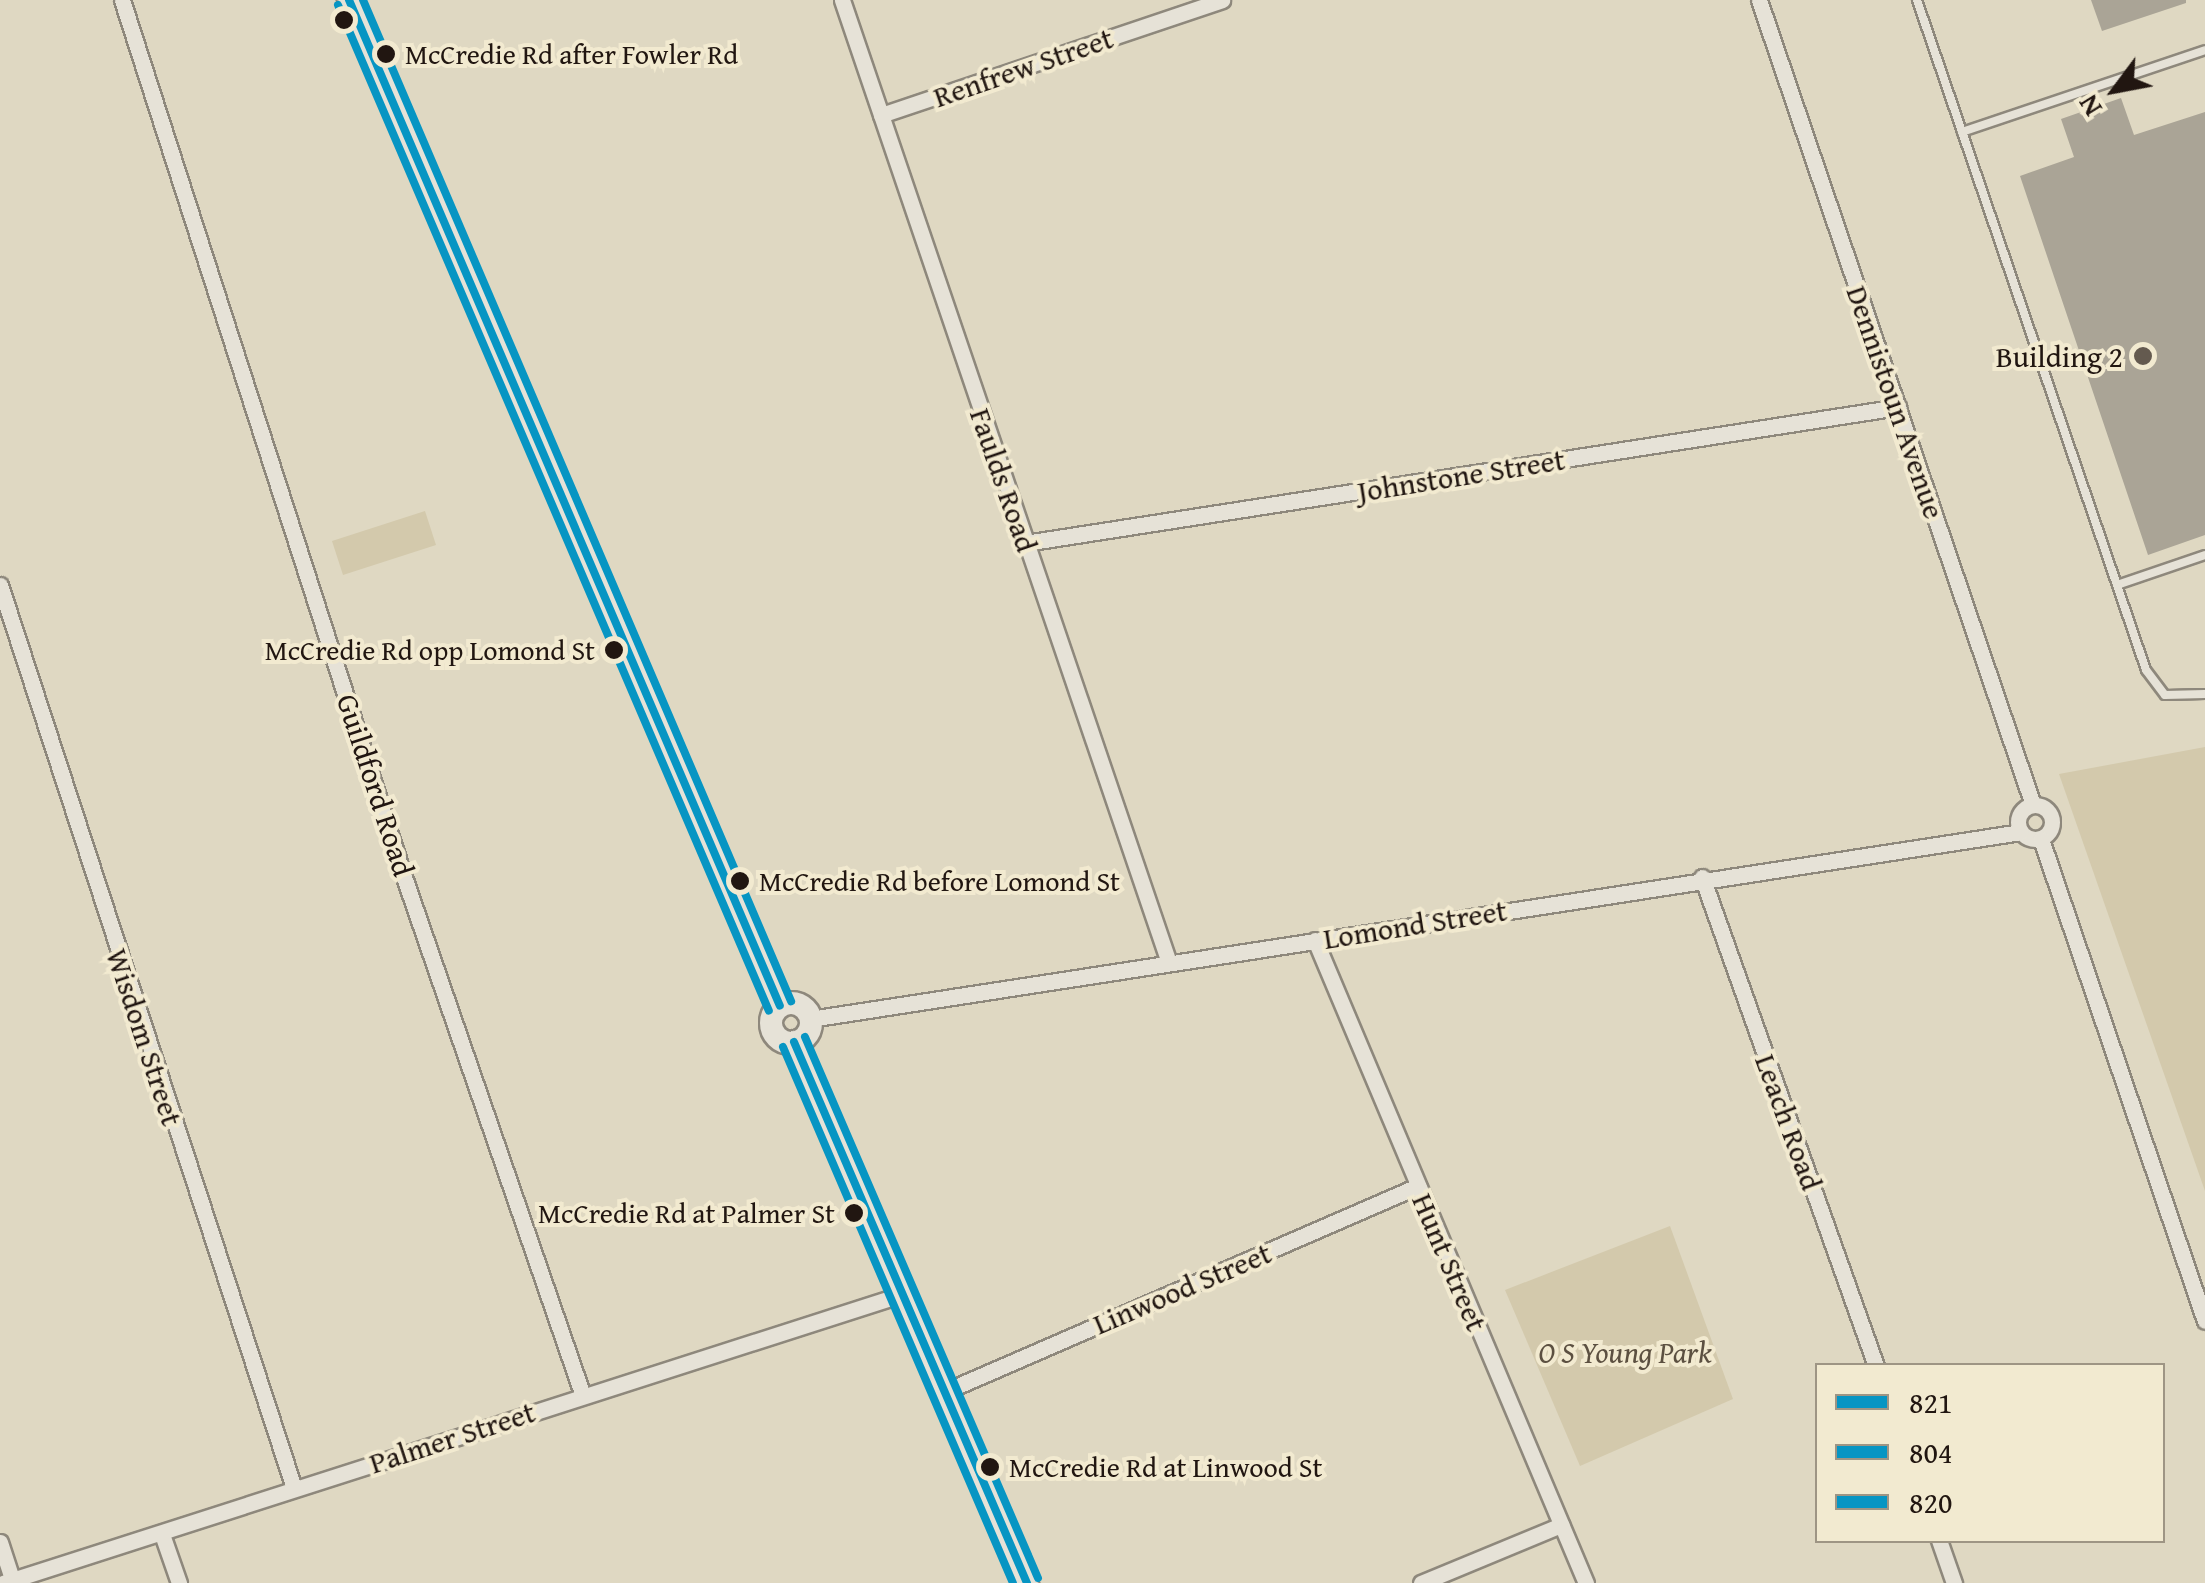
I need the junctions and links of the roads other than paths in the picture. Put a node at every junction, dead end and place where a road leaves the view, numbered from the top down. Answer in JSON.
{"nodes":[{"id":1,"x":122,"y":0,"type":"edge"},
{"id":2,"x":348,"y":0,"type":"edge"},
{"id":3,"x":842,"y":0,"type":"edge"},
{"id":4,"x":1222,"y":0,"type":"edge"},
{"id":5,"x":1758,"y":0,"type":"edge"},
{"id":6,"x":1917,"y":0,"type":"edge"},
{"id":7,"x":2205,"y":50,"type":"edge"},
{"id":8,"x":881,"y":114,"type":"junction"},
{"id":9,"x":1962,"y":132,"type":"junction"},
{"id":10,"x":1898,"y":407,"type":"junction"},
{"id":11,"x":1025,"y":544,"type":"junction"},
{"id":12,"x":2205,"y":555,"type":"edge"},
{"id":13,"x":2117,"y":585,"type":"junction"},
{"id":14,"x":0,"y":586,"type":"edge"},
{"id":15,"x":2205,"y":694,"type":"edge"},
{"id":16,"x":2033,"y":805,"type":"junction"},
{"id":17,"x":2021,"y":832,"type":"junction"},
{"id":18,"x":2041,"y":839,"type":"junction"},
{"id":19,"x":1702,"y":877,"type":"junction"},
{"id":20,"x":1314,"y":940,"type":"junction"},
{"id":21,"x":1168,"y":960,"type":"junction"},
{"id":22,"x":780,"y":1006,"type":"junction"},
{"id":23,"x":810,"y":1019,"type":"junction"},
{"id":24,"x":794,"y":1042,"type":"junction"},
{"id":25,"x":1418,"y":1186,"type":"junction"},
{"id":26,"x":903,"y":1294,"type":"junction"},
{"id":27,"x":2205,"y":1321,"type":"edge"},
{"id":28,"x":1875,"y":1363,"type":"edge"},
{"id":29,"x":946,"y":1391,"type":"junction"},
{"id":30,"x":582,"y":1396,"type":"junction"},
{"id":31,"x":294,"y":1488,"type":"junction"},
{"id":32,"x":1561,"y":1525,"type":"junction"},
{"id":33,"x":163,"y":1537,"type":"junction"},
{"id":34,"x":0,"y":1542,"type":"edge"},
{"id":35,"x":1940,"y":1543,"type":"edge"},
{"id":36,"x":8,"y":1581,"type":"edge"},
{"id":37,"x":179,"y":1583,"type":"edge"},
{"id":38,"x":1027,"y":1583,"type":"edge"},
{"id":39,"x":1420,"y":1583,"type":"edge"},
{"id":40,"x":1586,"y":1583,"type":"edge"},
{"id":41,"x":1954,"y":1583,"type":"edge"}],
"edges":[{"from":1,"to":30,"type":"street","name":"Guildford Road"},
{"from":2,"to":22,"type":"main road"},
{"from":3,"to":8,"type":"street","name":"Faulds Road"},
{"from":4,"to":8,"type":"street","name":"Renfrew Street"},
{"from":5,"to":10,"type":"street","name":"Dennistoun Avenue"},
{"from":6,"to":9,"type":"lane"},
{"from":7,"to":9,"type":"lane"},
{"from":8,"to":11,"type":"street","name":"Faulds Road"},
{"from":9,"to":13,"type":"lane"},
{"from":10,"to":11,"type":"street","name":"Johnstone Street"},
{"from":10,"to":16,"type":"street","name":"Dennistoun Avenue"},
{"from":11,"to":21,"type":"street","name":"Faulds Road"},
{"from":12,"to":13,"type":"lane"},
{"from":13,"to":15,"type":"lane"},
{"from":14,"to":31,"type":"street","name":"Wisdom Street"},
{"from":16,"to":17,"type":"street"},
{"from":16,"to":18,"type":"street"},
{"from":17,"to":18,"type":"street"},
{"from":17,"to":19,"type":"street","name":"Lomond Street"},
{"from":18,"to":27,"type":"street"},
{"from":19,"to":20,"type":"street","name":"Lomond Street"},
{"from":19,"to":28,"type":"street","name":"Leach Road"},
{"from":20,"to":21,"type":"street","name":"Lomond Street"},
{"from":20,"to":25,"type":"street","name":"Hunt Street"},
{"from":21,"to":23,"type":"street","name":"Lomond Street"},
{"from":22,"to":23,"type":"main road"},
{"from":22,"to":24,"type":"main road"},
{"from":23,"to":24,"type":"main road"},
{"from":24,"to":26,"type":"main road"},
{"from":25,"to":29,"type":"street","name":"Linwood Street"},
{"from":25,"to":32,"type":"street","name":"Hunt Street"},
{"from":26,"to":29,"type":"main road"},
{"from":26,"to":30,"type":"street","name":"Palmer Street"},
{"from":29,"to":38,"type":"main road"},
{"from":30,"to":31,"type":"street","name":"Palmer Street"},
{"from":31,"to":33,"type":"street","name":"Palmer Street"},
{"from":32,"to":39,"type":"street"},
{"from":32,"to":40,"type":"street","name":"Hunt Street"},
{"from":33,"to":36,"type":"street","name":"Palmer Street"},
{"from":33,"to":37,"type":"street"},
{"from":34,"to":36,"type":"street"},
{"from":35,"to":41,"type":"street"}]}
